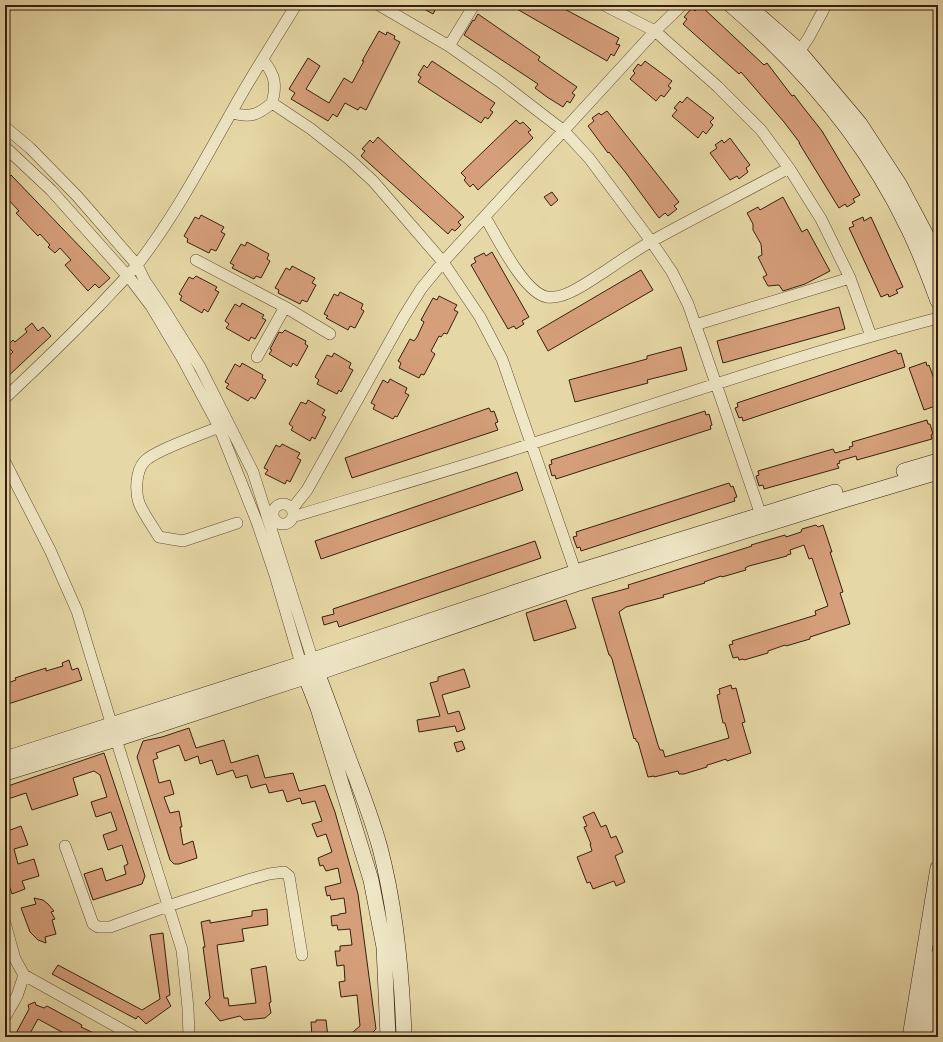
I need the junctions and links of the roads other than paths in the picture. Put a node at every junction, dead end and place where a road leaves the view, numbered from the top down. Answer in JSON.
{"nodes":[{"id":1,"x":296,"y":5,"type":"edge"},
{"id":2,"x":379,"y":5,"type":"edge"},
{"id":3,"x":474,"y":5,"type":"edge"},
{"id":4,"x":604,"y":5,"type":"edge"},
{"id":5,"x":682,"y":5,"type":"edge"},
{"id":6,"x":731,"y":5,"type":"edge"},
{"id":7,"x":747,"y":5,"type":"edge"},
{"id":8,"x":826,"y":5,"type":"edge"},
{"id":9,"x":656,"y":32,"type":"junction"},
{"id":10,"x":449,"y":46,"type":"junction"},
{"id":11,"x":799,"y":52,"type":"junction"},
{"id":12,"x":263,"y":60,"type":"junction"},
{"id":13,"x":272,"y":103,"type":"junction"},
{"id":14,"x":232,"y":112,"type":"junction"},
{"id":15,"x":5,"y":127,"type":"edge"},
{"id":16,"x":564,"y":131,"type":"junction"},
{"id":17,"x":5,"y":147,"type":"edge"},
{"id":18,"x":789,"y":168,"type":"junction"},
{"id":19,"x":485,"y":217,"type":"junction"},
{"id":20,"x":651,"y":242,"type":"junction"},
{"id":21,"x":196,"y":260,"type":"dead end"},
{"id":22,"x":443,"y":262,"type":"junction"},
{"id":23,"x":136,"y":265,"type":"junction"},
{"id":24,"x":938,"y":265,"type":"edge"},
{"id":25,"x":127,"y":276,"type":"junction"},
{"id":26,"x":850,"y":278,"type":"junction"},
{"id":27,"x":938,"y":301,"type":"edge"},
{"id":28,"x":284,"y":308,"type":"junction"},
{"id":29,"x":938,"y":318,"type":"edge"},
{"id":30,"x":695,"y":325,"type":"junction"},
{"id":31,"x":330,"y":334,"type":"dead end"},
{"id":32,"x":871,"y":336,"type":"junction"},
{"id":33,"x":257,"y":357,"type":"dead end"},
{"id":34,"x":715,"y":384,"type":"junction"},
{"id":35,"x":5,"y":398,"type":"edge"},
{"id":36,"x":219,"y":427,"type":"junction"},
{"id":37,"x":532,"y":444,"type":"junction"},
{"id":38,"x":5,"y":462,"type":"edge"},
{"id":39,"x":938,"y":462,"type":"edge"},
{"id":40,"x":938,"y":472,"type":"edge"},
{"id":41,"x":292,"y":513,"type":"junction"},
{"id":42,"x":266,"y":519,"type":"junction"},
{"id":43,"x":762,"y":520,"type":"junction"},
{"id":44,"x":237,"y":523,"type":"dead end"},
{"id":45,"x":577,"y":577,"type":"junction"},
{"id":46,"x":309,"y":669,"type":"junction"},
{"id":47,"x":114,"y":732,"type":"junction"},
{"id":48,"x":5,"y":759,"type":"edge"},
{"id":49,"x":5,"y":773,"type":"edge"},
{"id":50,"x":64,"y":846,"type":"dead end"},
{"id":51,"x":938,"y":868,"type":"edge"},
{"id":52,"x":168,"y":906,"type":"junction"},
{"id":53,"x":5,"y":923,"type":"edge"},
{"id":54,"x":302,"y":955,"type":"dead end"},
{"id":55,"x":938,"y":956,"type":"edge"},
{"id":56,"x":24,"y":975,"type":"junction"},
{"id":57,"x":5,"y":1017,"type":"edge"},
{"id":58,"x":135,"y":1037,"type":"edge"},
{"id":59,"x":189,"y":1037,"type":"edge"},
{"id":60,"x":388,"y":1037,"type":"edge"},
{"id":61,"x":404,"y":1037,"type":"edge"},
{"id":62,"x":910,"y":1037,"type":"edge"},
{"id":63,"x":924,"y":1037,"type":"edge"}],
"edges":[{"from":1,"to":12,"type":"street"},
{"from":2,"to":10,"type":"street"},
{"from":3,"to":10,"type":"street"},
{"from":4,"to":9,"type":"street"},
{"from":5,"to":9,"type":"street"},
{"from":6,"to":27,"type":"main road"},
{"from":7,"to":11,"type":"main road"},
{"from":8,"to":11,"type":"street"},
{"from":9,"to":16,"type":"street"},
{"from":9,"to":18,"type":"street"},
{"from":10,"to":16,"type":"street"},
{"from":11,"to":24,"type":"main road"},
{"from":12,"to":13,"type":"street"},
{"from":12,"to":14,"type":"street"},
{"from":13,"to":14,"type":"street"},
{"from":13,"to":22,"type":"street"},
{"from":14,"to":23,"type":"street"},
{"from":15,"to":23,"type":"street"},
{"from":16,"to":19,"type":"street"},
{"from":16,"to":20,"type":"street"},
{"from":17,"to":25,"type":"street"},
{"from":18,"to":20,"type":"street"},
{"from":18,"to":26,"type":"street"},
{"from":19,"to":20,"type":"street"},
{"from":19,"to":22,"type":"street"},
{"from":20,"to":30,"type":"street"},
{"from":21,"to":28,"type":"street"},
{"from":22,"to":37,"type":"street"},
{"from":22,"to":41,"type":"street"},
{"from":23,"to":25,"type":"street"},
{"from":23,"to":42,"type":"street"},
{"from":25,"to":35,"type":"street"},
{"from":25,"to":36,"type":"street"},
{"from":26,"to":30,"type":"street"},
{"from":26,"to":32,"type":"street"},
{"from":28,"to":31,"type":"street"},
{"from":28,"to":33,"type":"street"},
{"from":29,"to":32,"type":"street"},
{"from":30,"to":34,"type":"street"},
{"from":32,"to":34,"type":"street"},
{"from":34,"to":37,"type":"street"},
{"from":34,"to":43,"type":"street"},
{"from":36,"to":42,"type":"street"},
{"from":36,"to":44,"type":"street"},
{"from":37,"to":41,"type":"street"},
{"from":37,"to":45,"type":"street"},
{"from":38,"to":47,"type":"street"},
{"from":39,"to":43,"type":"main road"},
{"from":40,"to":43,"type":"main road"},
{"from":41,"to":42,"type":"street"},
{"from":42,"to":46,"type":"street"},
{"from":43,"to":45,"type":"main road"},
{"from":45,"to":46,"type":"main road"},
{"from":46,"to":47,"type":"main road"},
{"from":46,"to":60,"type":"main road"},
{"from":46,"to":61,"type":"main road"},
{"from":47,"to":48,"type":"main road"},
{"from":47,"to":49,"type":"main road"},
{"from":47,"to":52,"type":"street"},
{"from":50,"to":52,"type":"street"},
{"from":51,"to":62,"type":"main road"},
{"from":52,"to":54,"type":"street"},
{"from":52,"to":59,"type":"street"},
{"from":53,"to":56,"type":"street"},
{"from":55,"to":63,"type":"main road"},
{"from":56,"to":57,"type":"street"},
{"from":56,"to":58,"type":"street"}]}
